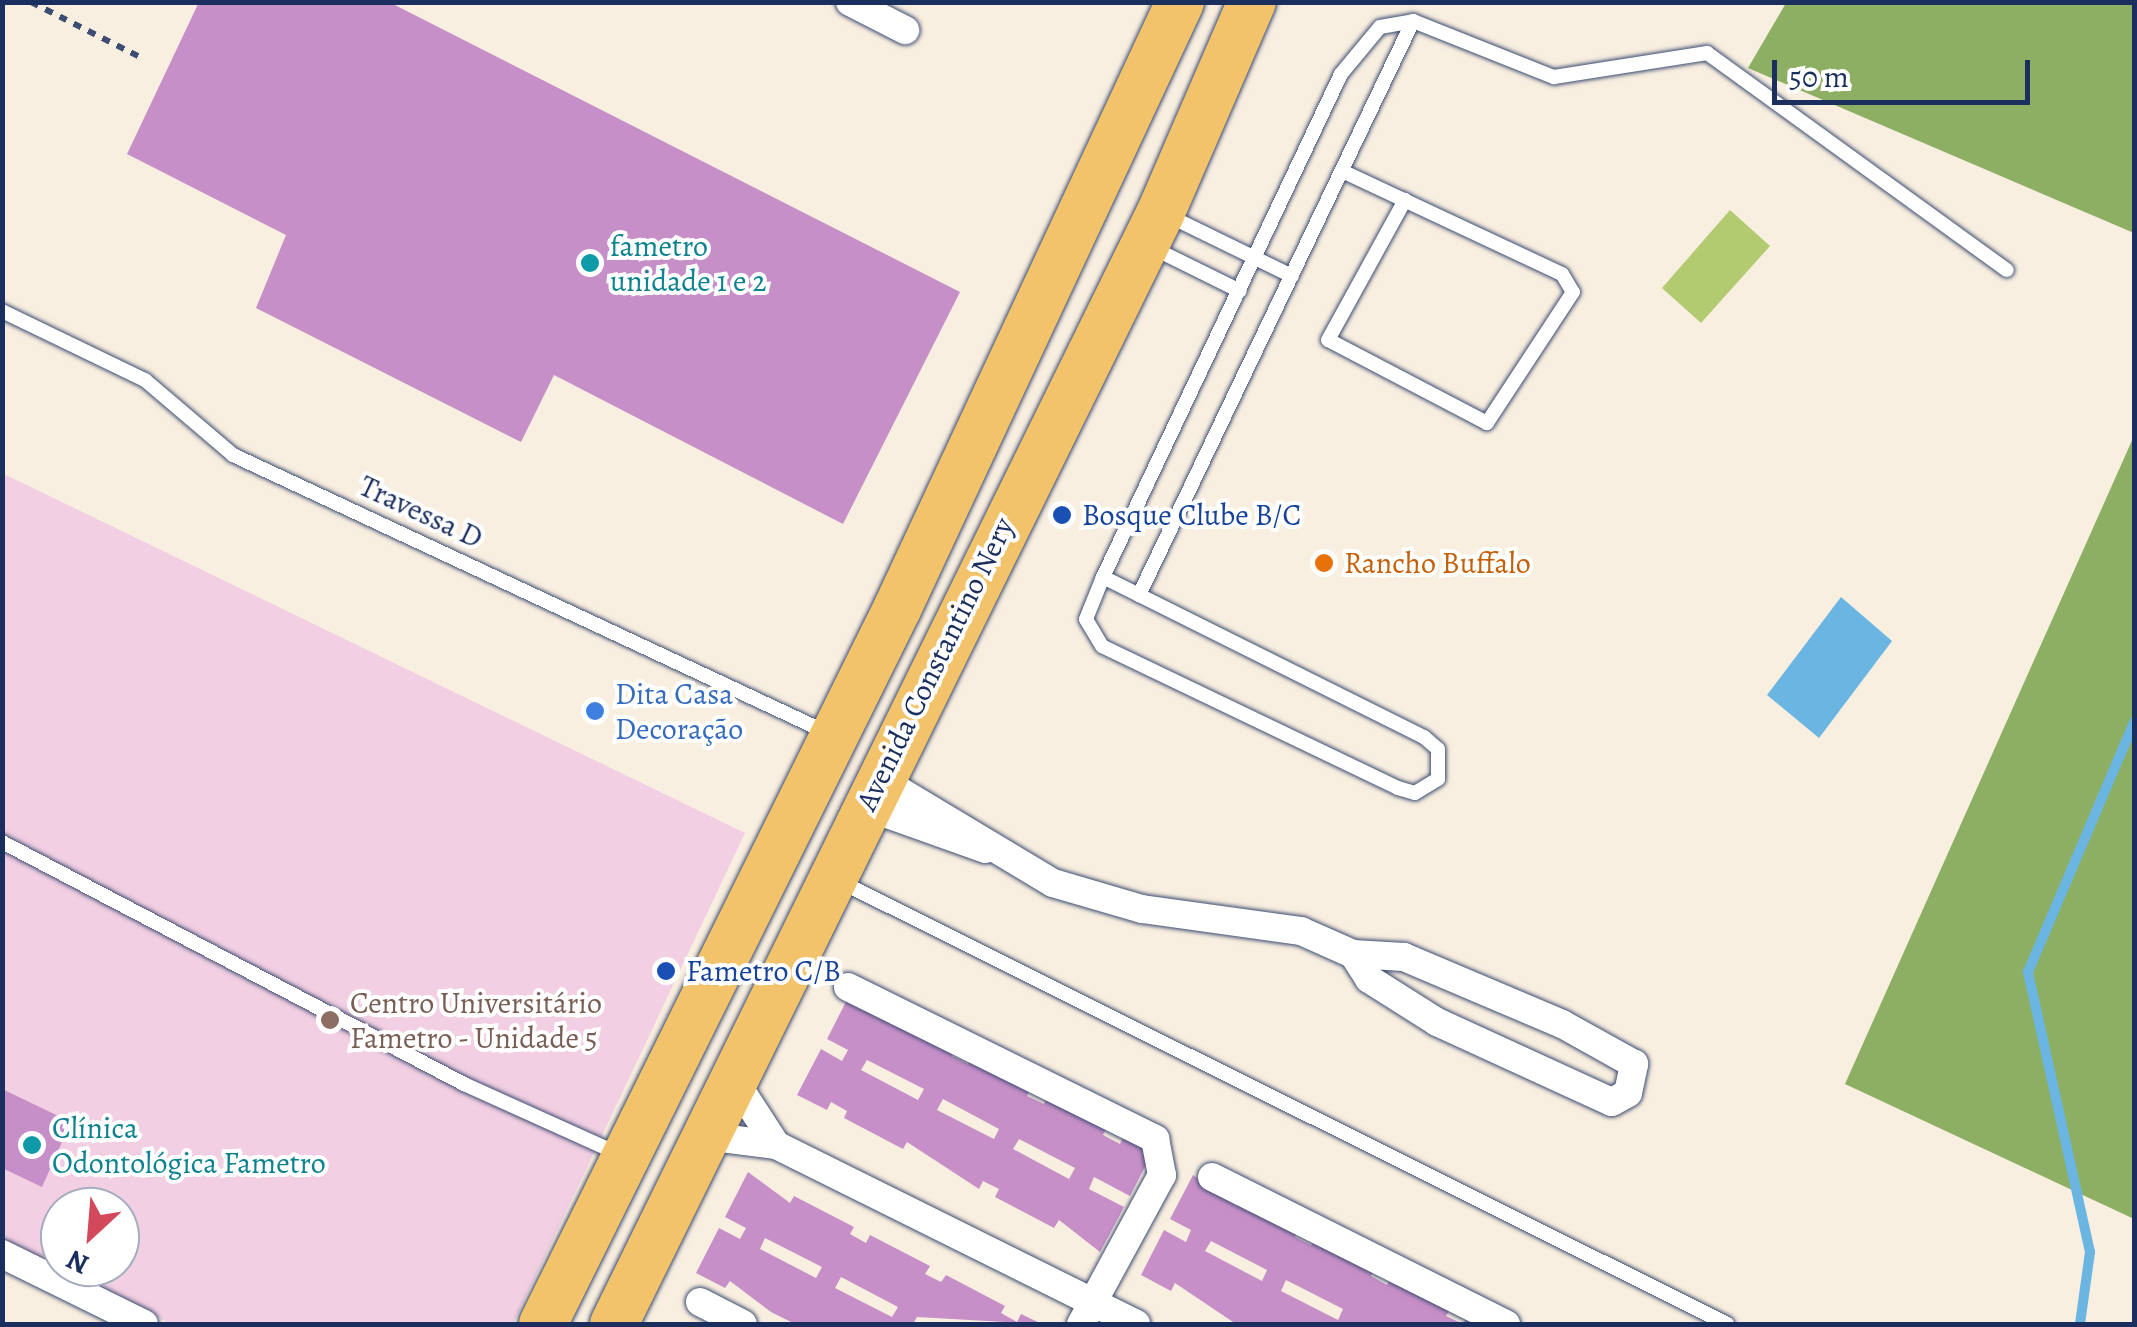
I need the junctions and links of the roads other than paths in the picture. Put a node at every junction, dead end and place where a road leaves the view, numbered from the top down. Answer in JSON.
{"nodes":[{"id":1,"x":850,"y":2,"type":"edge"},
{"id":2,"x":1180,"y":2,"type":"edge"},
{"id":3,"x":1252,"y":2,"type":"edge"},
{"id":4,"x":1413,"y":20,"type":"junction"},
{"id":5,"x":905,"y":30,"type":"dead end"},
{"id":6,"x":1342,"y":171,"type":"junction"},
{"id":7,"x":1405,"y":200,"type":"junction"},
{"id":8,"x":1153,"y":228,"type":"junction"},
{"id":9,"x":1255,"y":258,"type":"junction"},
{"id":10,"x":2007,"y":270,"type":"dead end"},
{"id":11,"x":1292,"y":276,"type":"junction"},
{"id":12,"x":1240,"y":291,"type":"junction"},
{"id":13,"x":2,"y":311,"type":"edge"},
{"id":14,"x":1103,"y":576,"type":"junction"},
{"id":15,"x":1140,"y":595,"type":"junction"},
{"id":16,"x":835,"y":736,"type":"junction"},
{"id":17,"x":872,"y":792,"type":"junction"},
{"id":18,"x":2,"y":842,"type":"edge"},
{"id":19,"x":830,"y":877,"type":"junction"},
{"id":20,"x":1353,"y":954,"type":"junction"},
{"id":21,"x":848,"y":987,"type":"dead end"},
{"id":22,"x":734,"y":1080,"type":"junction"},
{"id":23,"x":706,"y":1136,"type":"junction"},
{"id":24,"x":776,"y":1144,"type":"junction"},
{"id":25,"x":622,"y":1155,"type":"junction"},
{"id":26,"x":1212,"y":1177,"type":"dead end"},
{"id":27,"x":2,"y":1254,"type":"edge"},
{"id":28,"x":700,"y":1302,"type":"dead end"},
{"id":29,"x":1086,"y":1313,"type":"edge"},
{"id":30,"x":144,"y":1324,"type":"edge"},
{"id":31,"x":543,"y":1324,"type":"edge"},
{"id":32,"x":614,"y":1324,"type":"edge"},
{"id":33,"x":743,"y":1324,"type":"edge"},
{"id":34,"x":1136,"y":1324,"type":"edge"},
{"id":35,"x":1506,"y":1324,"type":"edge"},
{"id":36,"x":1727,"y":1324,"type":"edge"}],
"edges":[{"from":1,"to":5,"type":"street"},
{"from":2,"to":16,"type":"highway","name":"Avenida Constantino Nery"},
{"from":3,"to":8,"type":"highway","name":"Avenida Constantino Nery"},
{"from":4,"to":6,"type":"lane"},
{"from":4,"to":9,"type":"lane"},
{"from":4,"to":10,"type":"lane"},
{"from":6,"to":7,"type":"lane"},
{"from":6,"to":11,"type":"lane"},
{"from":7,"to":7,"type":"lane"},
{"from":8,"to":9,"type":"lane"},
{"from":8,"to":12,"type":"lane"},
{"from":8,"to":17,"type":"highway","name":"Avenida Constantino Nery"},
{"from":9,"to":11,"type":"lane"},
{"from":9,"to":12,"type":"lane"},
{"from":11,"to":15,"type":"lane"},
{"from":12,"to":14,"type":"lane"},
{"from":13,"to":16,"type":"lane","name":"Travessa D"},
{"from":14,"to":15,"type":"lane"},
{"from":14,"to":15,"type":"lane"},
{"from":16,"to":25,"type":"highway","name":"Avenida Constantino Nery"},
{"from":17,"to":19,"type":"highway","name":"Avenida Constantino Nery"},
{"from":17,"to":20,"type":"street"},
{"from":18,"to":25,"type":"lane"},
{"from":19,"to":22,"type":"highway","name":"Avenida Constantino Nery"},
{"from":19,"to":36,"type":"lane"},
{"from":20,"to":20,"type":"street"},
{"from":21,"to":29,"type":"street"},
{"from":22,"to":23,"type":"highway","name":"Avenida Constantino Nery"},
{"from":22,"to":24,"type":"street"},
{"from":23,"to":24,"type":"street"},
{"from":23,"to":32,"type":"highway","name":"Avenida Constantino Nery"},
{"from":24,"to":29,"type":"street"},
{"from":25,"to":31,"type":"highway","name":"Avenida Constantino Nery"},
{"from":26,"to":35,"type":"street"},
{"from":27,"to":30,"type":"street"},
{"from":28,"to":33,"type":"street"},
{"from":29,"to":34,"type":"street"}]}
